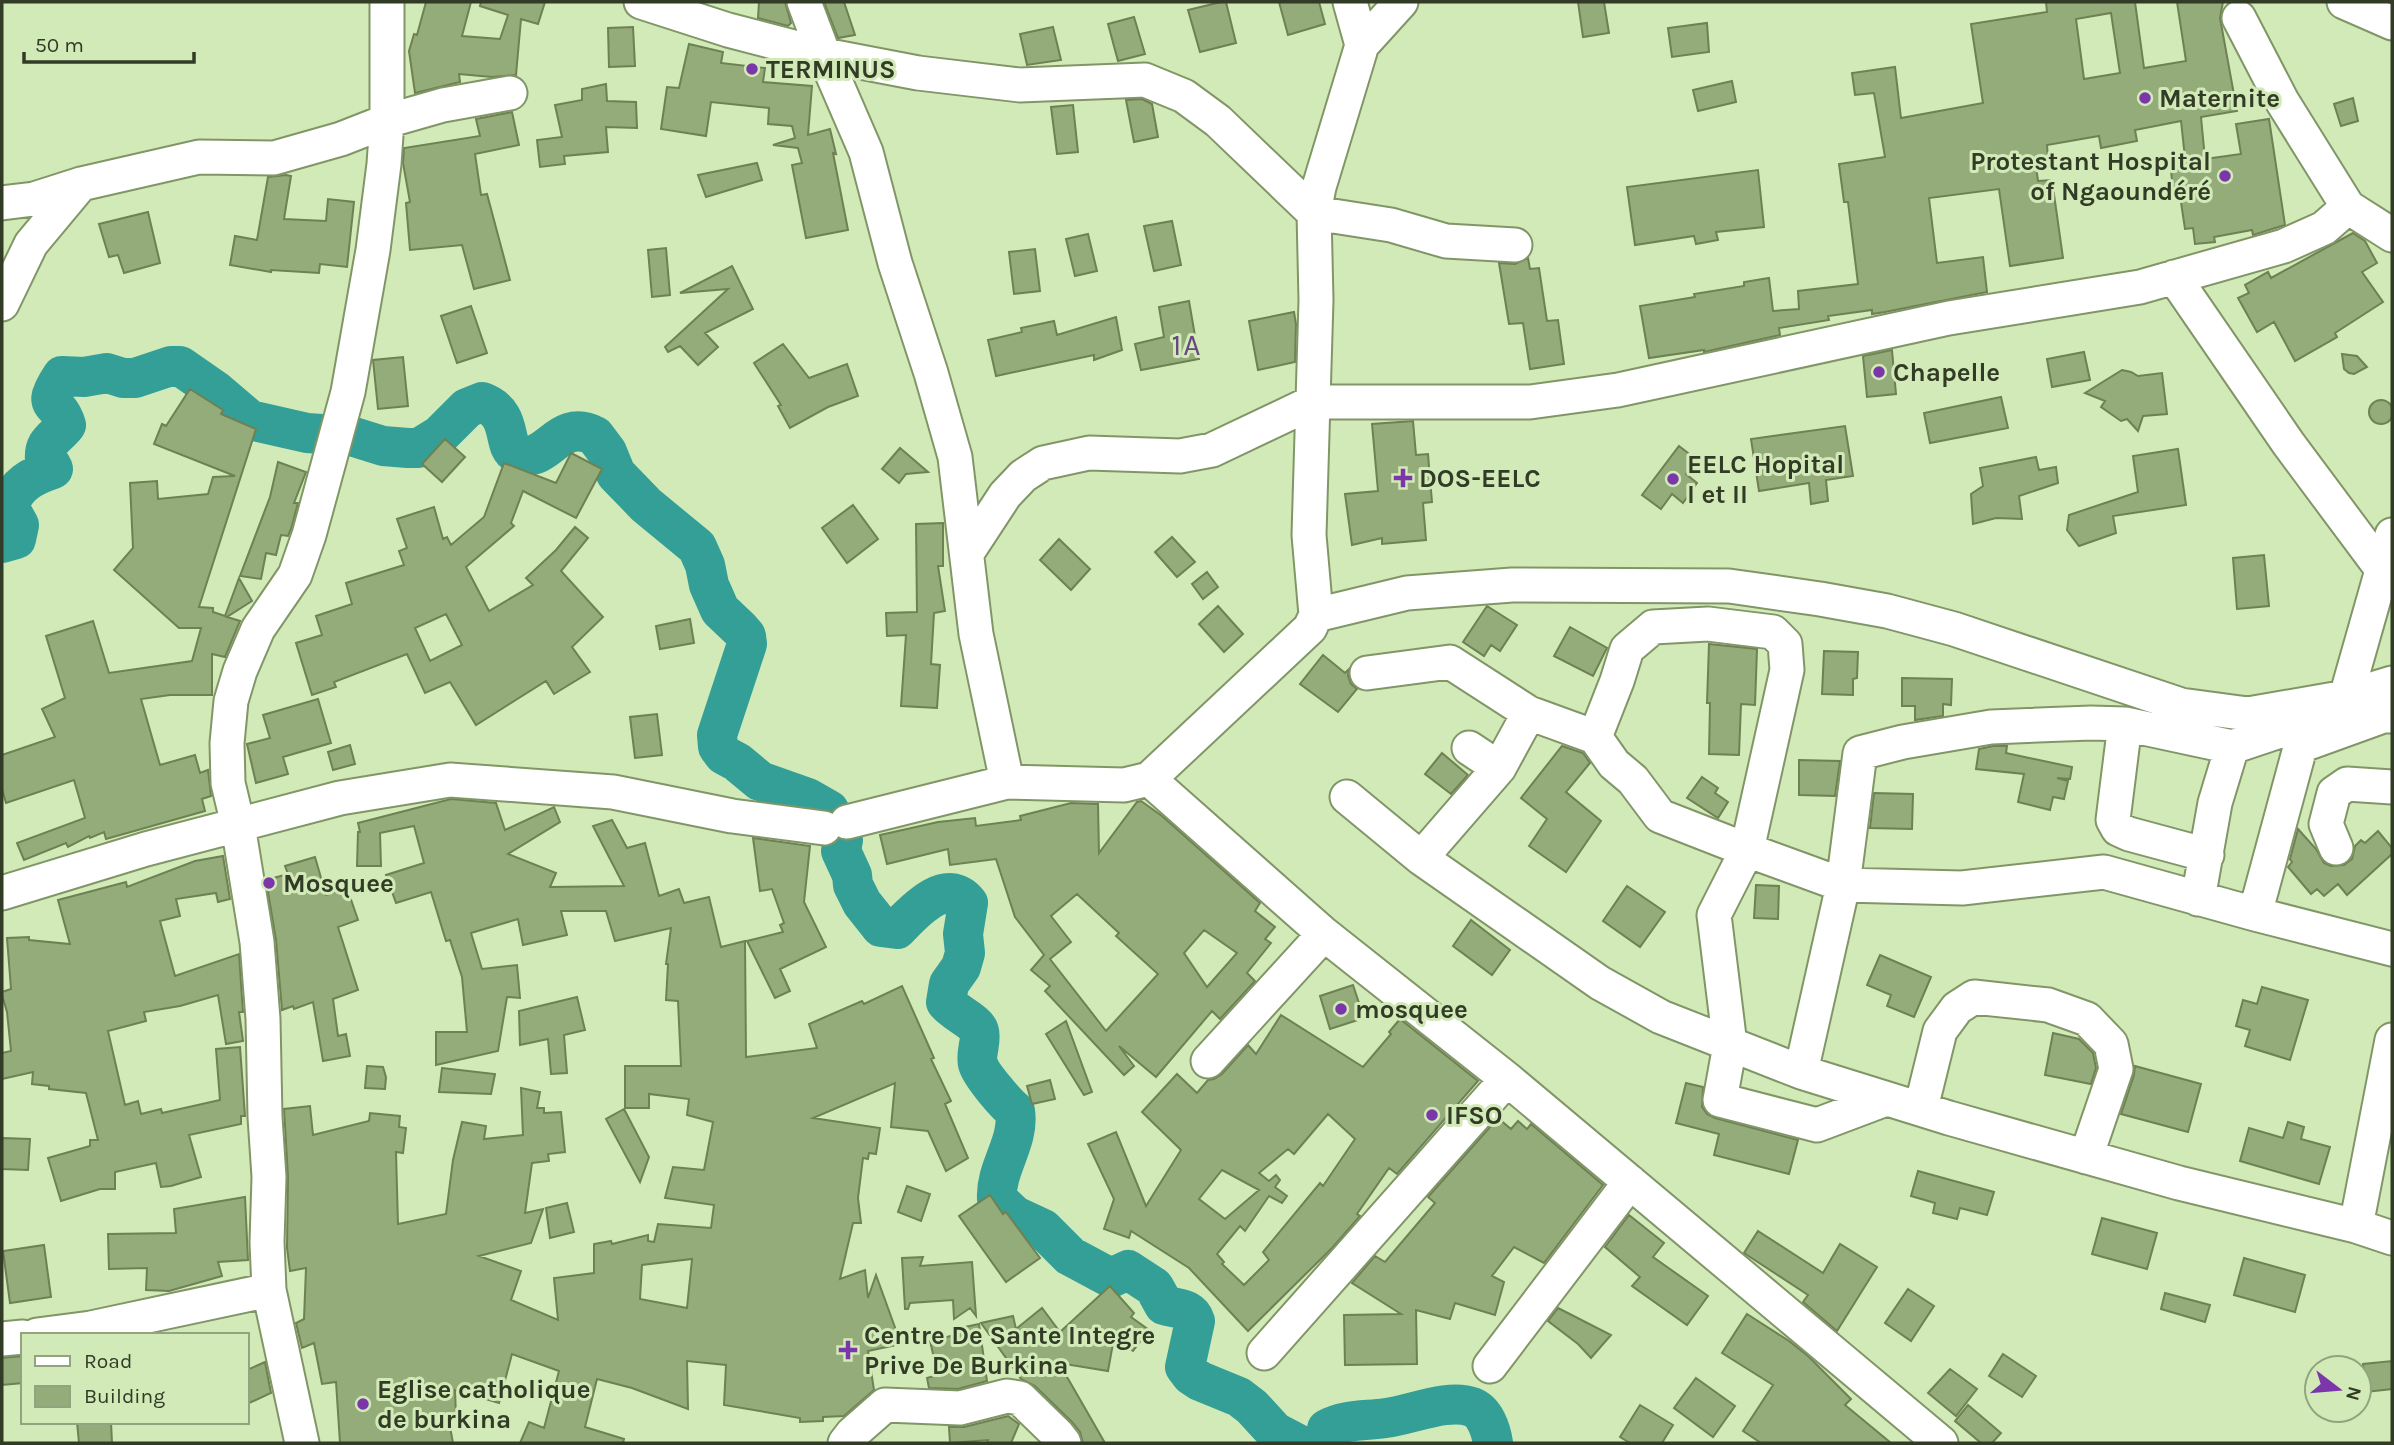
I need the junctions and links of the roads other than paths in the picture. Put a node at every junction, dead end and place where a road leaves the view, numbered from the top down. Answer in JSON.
{"nodes":[{"id":1,"x":387,"y":2,"type":"edge"},
{"id":2,"x":641,"y":2,"type":"edge"},
{"id":3,"x":804,"y":2,"type":"edge"},
{"id":4,"x":1350,"y":2,"type":"edge"},
{"id":5,"x":1401,"y":2,"type":"edge"},
{"id":6,"x":2344,"y":2,"type":"edge"},
{"id":7,"x":2239,"y":18,"type":"dead end"},
{"id":8,"x":2392,"y":23,"type":"edge"},
{"id":9,"x":1362,"y":45,"type":"junction"},
{"id":10,"x":824,"y":55,"type":"junction"},
{"id":11,"x":510,"y":93,"type":"dead end"},
{"id":12,"x":387,"y":121,"type":"junction"},
{"id":13,"x":81,"y":184,"type":"junction"},
{"id":14,"x":2,"y":202,"type":"edge"},
{"id":15,"x":2348,"y":207,"type":"junction"},
{"id":16,"x":1314,"y":213,"type":"junction"},
{"id":17,"x":2392,"y":235,"type":"edge"},
{"id":18,"x":1515,"y":245,"type":"dead end"},
{"id":19,"x":2174,"y":277,"type":"junction"},
{"id":20,"x":2,"y":304,"type":"edge"},
{"id":21,"x":1313,"y":402,"type":"junction"},
{"id":22,"x":2392,"y":535,"type":"edge"},
{"id":23,"x":967,"y":553,"type":"junction"},
{"id":24,"x":2387,"y":572,"type":"edge"},
{"id":25,"x":1316,"y":615,"type":"junction"},
{"id":26,"x":1367,"y":673,"type":"dead end"},
{"id":27,"x":2392,"y":682,"type":"edge"},
{"id":28,"x":2346,"y":697,"type":"junction"},
{"id":29,"x":1529,"y":712,"type":"junction"},
{"id":30,"x":2392,"y":716,"type":"edge"},
{"id":31,"x":2125,"y":724,"type":"junction"},
{"id":32,"x":2304,"y":734,"type":"junction"},
{"id":33,"x":1595,"y":737,"type":"junction"},
{"id":34,"x":2232,"y":747,"type":"junction"},
{"id":35,"x":1469,"y":748,"type":"dead end"},
{"id":36,"x":1499,"y":768,"type":"junction"},
{"id":37,"x":1149,"y":779,"type":"junction"},
{"id":38,"x":1007,"y":782,"type":"junction"},
{"id":39,"x":2392,"y":787,"type":"edge"},
{"id":40,"x":1347,"y":797,"type":"dead end"},
{"id":41,"x":238,"y":825,"type":"junction"},
{"id":42,"x":2336,"y":848,"type":"dead end"},
{"id":43,"x":1747,"y":850,"type":"junction"},
{"id":44,"x":2207,"y":855,"type":"junction"},
{"id":45,"x":1421,"y":858,"type":"junction"},
{"id":46,"x":1843,"y":885,"type":"junction"},
{"id":47,"x":2,"y":893,"type":"edge"},
{"id":48,"x":2198,"y":899,"type":"junction"},
{"id":49,"x":2255,"y":914,"type":"junction"},
{"id":50,"x":1324,"y":934,"type":"junction"},
{"id":51,"x":2392,"y":949,"type":"edge"},
{"id":52,"x":2392,"y":1040,"type":"edge"},
{"id":53,"x":1730,"y":1045,"type":"junction"},
{"id":54,"x":1208,"y":1061,"type":"dead end"},
{"id":55,"x":1801,"y":1072,"type":"junction"},
{"id":56,"x":1507,"y":1079,"type":"junction"},
{"id":57,"x":1886,"y":1098,"type":"junction"},
{"id":58,"x":1921,"y":1108,"type":"junction"},
{"id":59,"x":2086,"y":1157,"type":"junction"},
{"id":60,"x":1630,"y":1182,"type":"junction"},
{"id":61,"x":2356,"y":1226,"type":"junction"},
{"id":62,"x":2392,"y":1238,"type":"edge"},
{"id":63,"x":269,"y":1290,"type":"junction"},
{"id":64,"x":52,"y":1333,"type":"edge"},
{"id":65,"x":21,"y":1337,"type":"edge"},
{"id":66,"x":2,"y":1339,"type":"edge"},
{"id":67,"x":1264,"y":1353,"type":"dead end"},
{"id":68,"x":1490,"y":1366,"type":"dead end"},
{"id":69,"x":302,"y":1443,"type":"edge"},
{"id":70,"x":845,"y":1443,"type":"edge"},
{"id":71,"x":1064,"y":1443,"type":"edge"},
{"id":72,"x":1941,"y":1443,"type":"edge"}],
"edges":[{"from":1,"to":12,"type":"street"},
{"from":2,"to":10,"type":"street"},
{"from":3,"to":10,"type":"street"},
{"from":4,"to":9,"type":"street"},
{"from":5,"to":9,"type":"street"},
{"from":6,"to":8,"type":"street"},
{"from":7,"to":15,"type":"street"},
{"from":9,"to":16,"type":"street"},
{"from":10,"to":16,"type":"street"},
{"from":10,"to":23,"type":"street"},
{"from":11,"to":12,"type":"street"},
{"from":12,"to":13,"type":"street"},
{"from":12,"to":41,"type":"street"},
{"from":13,"to":14,"type":"street"},
{"from":13,"to":20,"type":"street"},
{"from":15,"to":17,"type":"street"},
{"from":15,"to":19,"type":"street"},
{"from":16,"to":18,"type":"street"},
{"from":16,"to":21,"type":"street"},
{"from":19,"to":21,"type":"street"},
{"from":19,"to":24,"type":"street"},
{"from":21,"to":23,"type":"street"},
{"from":21,"to":25,"type":"street"},
{"from":22,"to":24,"type":"street"},
{"from":23,"to":38,"type":"street"},
{"from":24,"to":28,"type":"street"},
{"from":25,"to":28,"type":"street"},
{"from":25,"to":37,"type":"street"},
{"from":26,"to":29,"type":"street"},
{"from":27,"to":28,"type":"street"},
{"from":28,"to":32,"type":"street"},
{"from":29,"to":33,"type":"street"},
{"from":29,"to":36,"type":"street"},
{"from":30,"to":32,"type":"street"},
{"from":31,"to":34,"type":"street"},
{"from":31,"to":44,"type":"street"},
{"from":31,"to":46,"type":"street"},
{"from":32,"to":34,"type":"street"},
{"from":32,"to":49,"type":"street"},
{"from":33,"to":43,"type":"street"},
{"from":33,"to":43,"type":"street"},
{"from":34,"to":44,"type":"street"},
{"from":35,"to":36,"type":"street"},
{"from":36,"to":45,"type":"street"},
{"from":37,"to":38,"type":"street"},
{"from":37,"to":50,"type":"street"},
{"from":38,"to":41,"type":"street"},
{"from":39,"to":42,"type":"street"},
{"from":40,"to":45,"type":"street"},
{"from":41,"to":47,"type":"street"},
{"from":41,"to":63,"type":"street"},
{"from":43,"to":46,"type":"street"},
{"from":43,"to":53,"type":"street"},
{"from":44,"to":48,"type":"street"},
{"from":45,"to":53,"type":"street"},
{"from":46,"to":48,"type":"street"},
{"from":46,"to":55,"type":"street"},
{"from":48,"to":49,"type":"street"},
{"from":49,"to":51,"type":"street"},
{"from":50,"to":54,"type":"street"},
{"from":50,"to":56,"type":"street"},
{"from":52,"to":61,"type":"street"},
{"from":53,"to":55,"type":"street"},
{"from":53,"to":57,"type":"street"},
{"from":55,"to":57,"type":"street"},
{"from":56,"to":60,"type":"street"},
{"from":56,"to":67,"type":"street"},
{"from":57,"to":58,"type":"street"},
{"from":58,"to":59,"type":"street"},
{"from":58,"to":59,"type":"street"},
{"from":59,"to":61,"type":"street"},
{"from":60,"to":68,"type":"street"},
{"from":60,"to":72,"type":"street"},
{"from":61,"to":62,"type":"street"},
{"from":63,"to":64,"type":"street"},
{"from":63,"to":69,"type":"street"},
{"from":65,"to":66,"type":"street"},
{"from":70,"to":71,"type":"street"}]}
